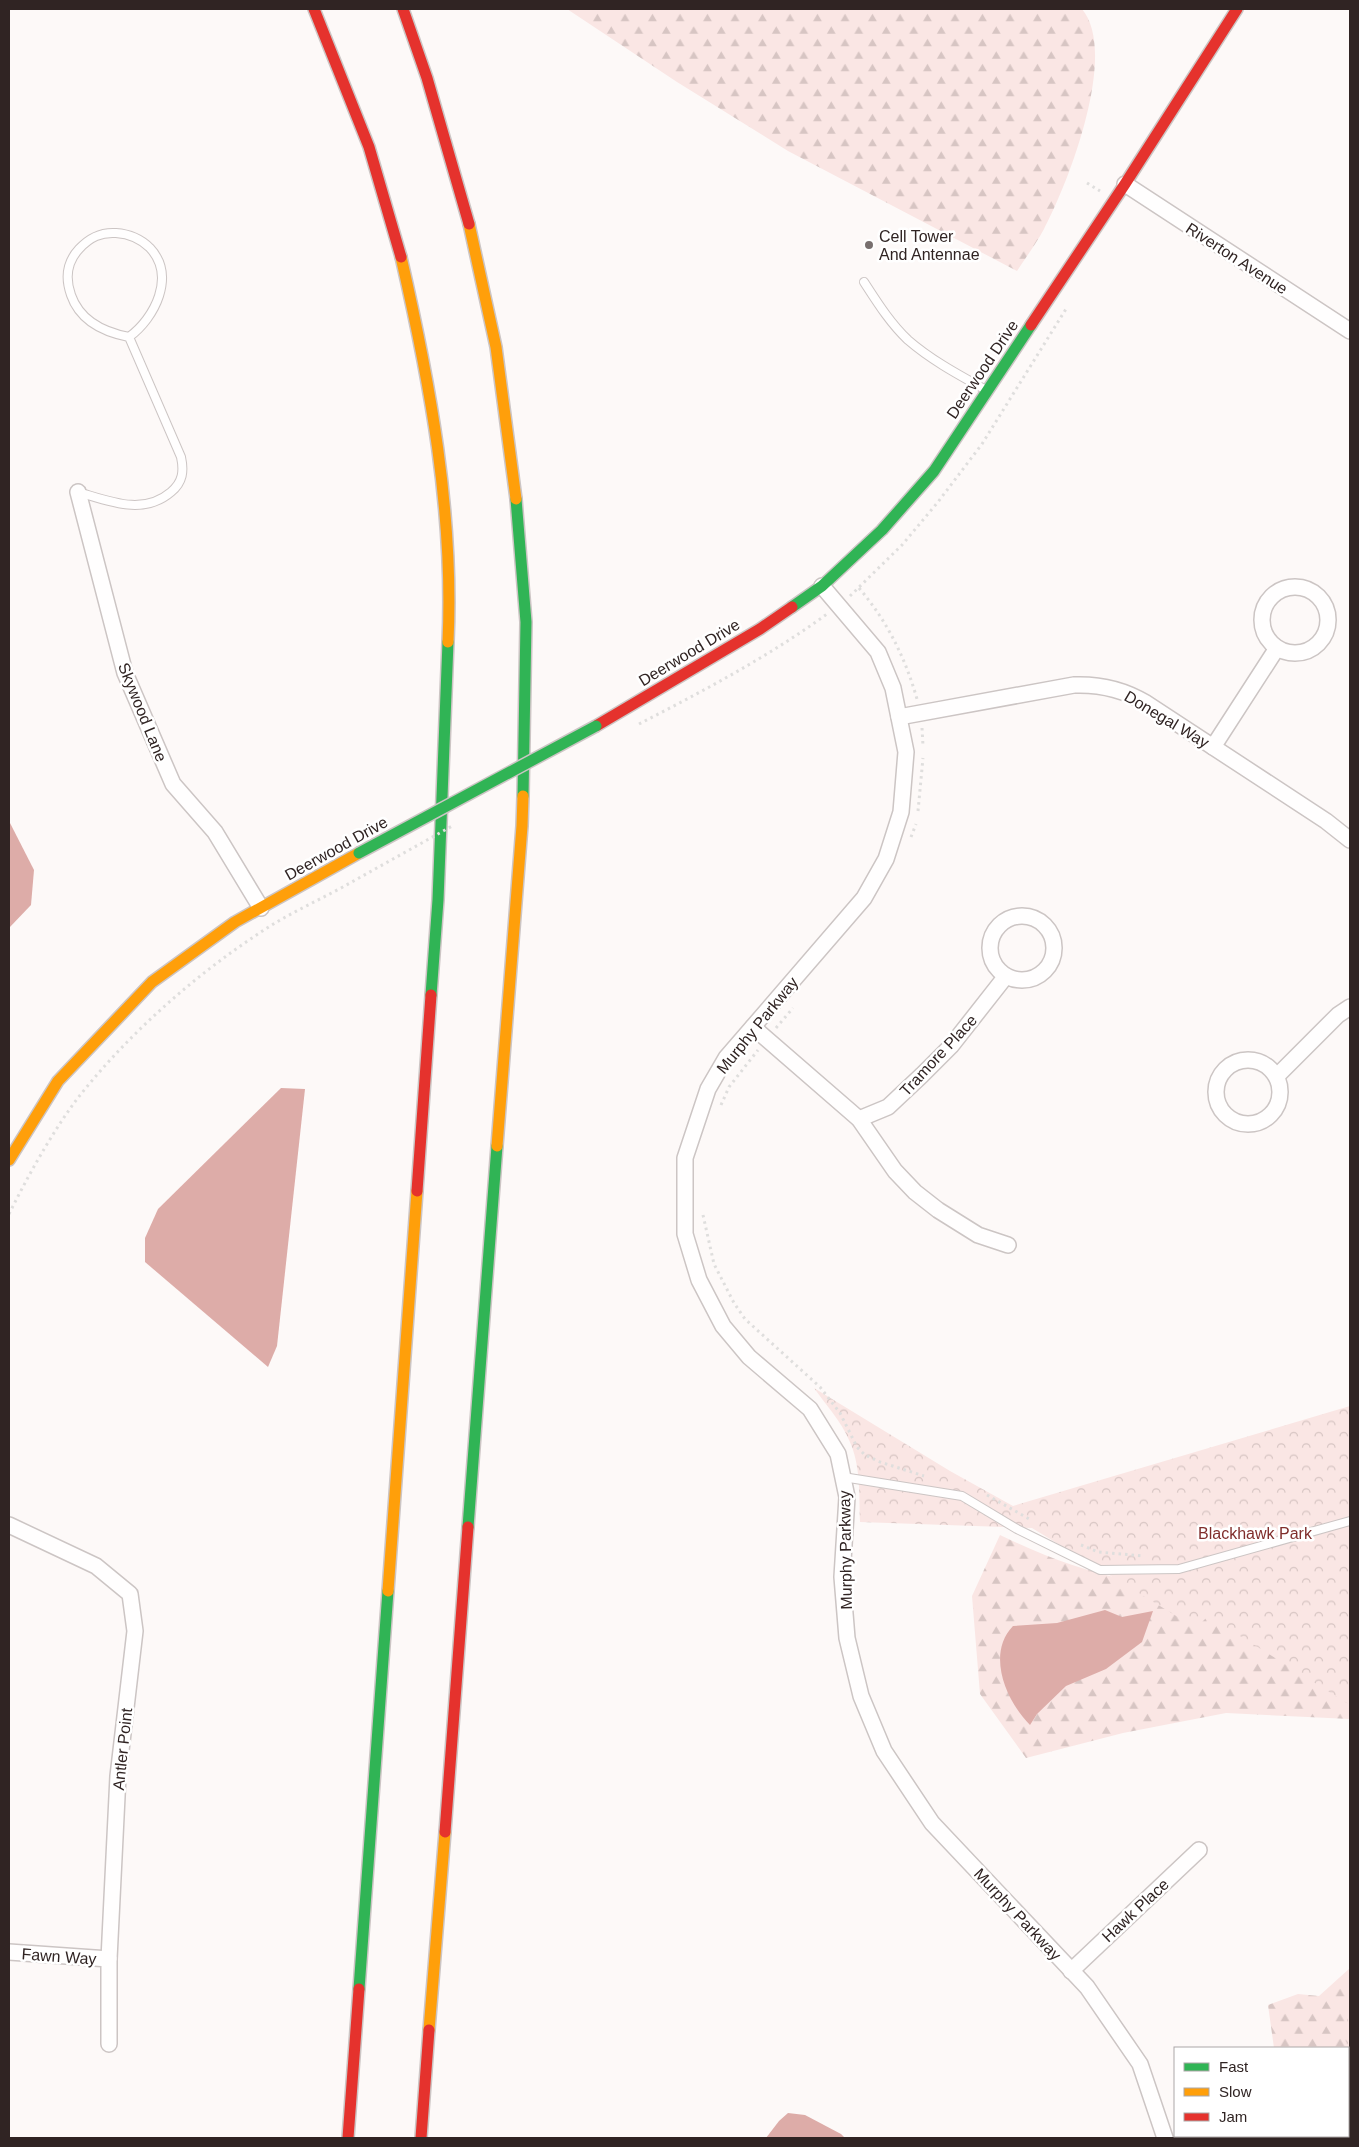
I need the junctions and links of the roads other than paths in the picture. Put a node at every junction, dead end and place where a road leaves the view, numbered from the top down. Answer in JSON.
{"nodes":[{"id":1,"x":314,"y":9,"type":"edge"},
{"id":2,"x":402,"y":9,"type":"edge"},
{"id":3,"x":1237,"y":9,"type":"edge"},
{"id":4,"x":1124,"y":184,"type":"junction"},
{"id":5,"x":864,"y":282,"type":"dead end"},
{"id":6,"x":1348,"y":324,"type":"edge"},
{"id":7,"x":129,"y":337,"type":"junction"},
{"id":8,"x":987,"y":391,"type":"junction"},
{"id":9,"x":78,"y":492,"type":"joint"},
{"id":10,"x":822,"y":586,"type":"junction"},
{"id":11,"x":1277,"y":648,"type":"junction"},
{"id":12,"x":899,"y":717,"type":"junction"},
{"id":13,"x":1213,"y":747,"type":"junction"},
{"id":14,"x":1350,"y":840,"type":"edge"},
{"id":15,"x":261,"y":908,"type":"junction"},
{"id":16,"x":1006,"y":976,"type":"junction"},
{"id":17,"x":1350,"y":1007,"type":"edge"},
{"id":18,"x":753,"y":1027,"type":"junction"},
{"id":19,"x":1277,"y":1076,"type":"junction"},
{"id":20,"x":859,"y":1119,"type":"junction"},
{"id":21,"x":9,"y":1160,"type":"edge"},
{"id":22,"x":1008,"y":1245,"type":"dead end"},
{"id":23,"x":843,"y":1477,"type":"junction"},
{"id":24,"x":1350,"y":1521,"type":"edge"},
{"id":25,"x":9,"y":1525,"type":"edge"},
{"id":26,"x":1199,"y":1850,"type":"dead end"},
{"id":27,"x":9,"y":1952,"type":"edge"},
{"id":28,"x":109,"y":1959,"type":"junction"},
{"id":29,"x":1071,"y":1971,"type":"junction"},
{"id":30,"x":109,"y":2044,"type":"dead end"},
{"id":31,"x":348,"y":2138,"type":"edge"},
{"id":32,"x":421,"y":2138,"type":"edge"},
{"id":33,"x":1165,"y":2138,"type":"edge"}],
"edges":[{"from":1,"to":31,"type":"main road"},
{"from":2,"to":32,"type":"main road"},
{"from":3,"to":4,"type":"main road","name":"Deerwood Drive"},
{"from":4,"to":6,"type":"street","name":"Riverton Avenue"},
{"from":4,"to":8,"type":"main road","name":"Deerwood Drive"},
{"from":5,"to":8,"type":"lane"},
{"from":7,"to":7,"type":"lane"},
{"from":7,"to":9,"type":"lane"},
{"from":8,"to":10,"type":"main road","name":"Deerwood Drive"},
{"from":9,"to":15,"type":"street","name":"Skywood Lane"},
{"from":10,"to":12,"type":"street","name":"Murphy Parkway"},
{"from":10,"to":15,"type":"main road","name":"Deerwood Drive","bridge":true},
{"from":11,"to":11,"type":"street"},
{"from":11,"to":13,"type":"street"},
{"from":12,"to":13,"type":"street","name":"Donegal Way"},
{"from":12,"to":18,"type":"street","name":"Murphy Parkway"},
{"from":13,"to":14,"type":"street","name":"Donegal Way"},
{"from":15,"to":21,"type":"main road","name":"Deerwood Drive"},
{"from":16,"to":16,"type":"street"},
{"from":16,"to":20,"type":"street","name":"Tramore Place"},
{"from":17,"to":19,"type":"street"},
{"from":18,"to":20,"type":"street"},
{"from":18,"to":23,"type":"street","name":"Murphy Parkway"},
{"from":19,"to":19,"type":"street"},
{"from":20,"to":22,"type":"street"},
{"from":23,"to":24,"type":"lane"},
{"from":23,"to":29,"type":"street","name":"Murphy Parkway"},
{"from":25,"to":28,"type":"street","name":"Antler Point"},
{"from":26,"to":29,"type":"street","name":"Hawk Place"},
{"from":27,"to":28,"type":"street","name":"Fawn Way"},
{"from":28,"to":30,"type":"street","name":"Antler Point"},
{"from":29,"to":33,"type":"street","name":"Murphy Parkway"}]}
